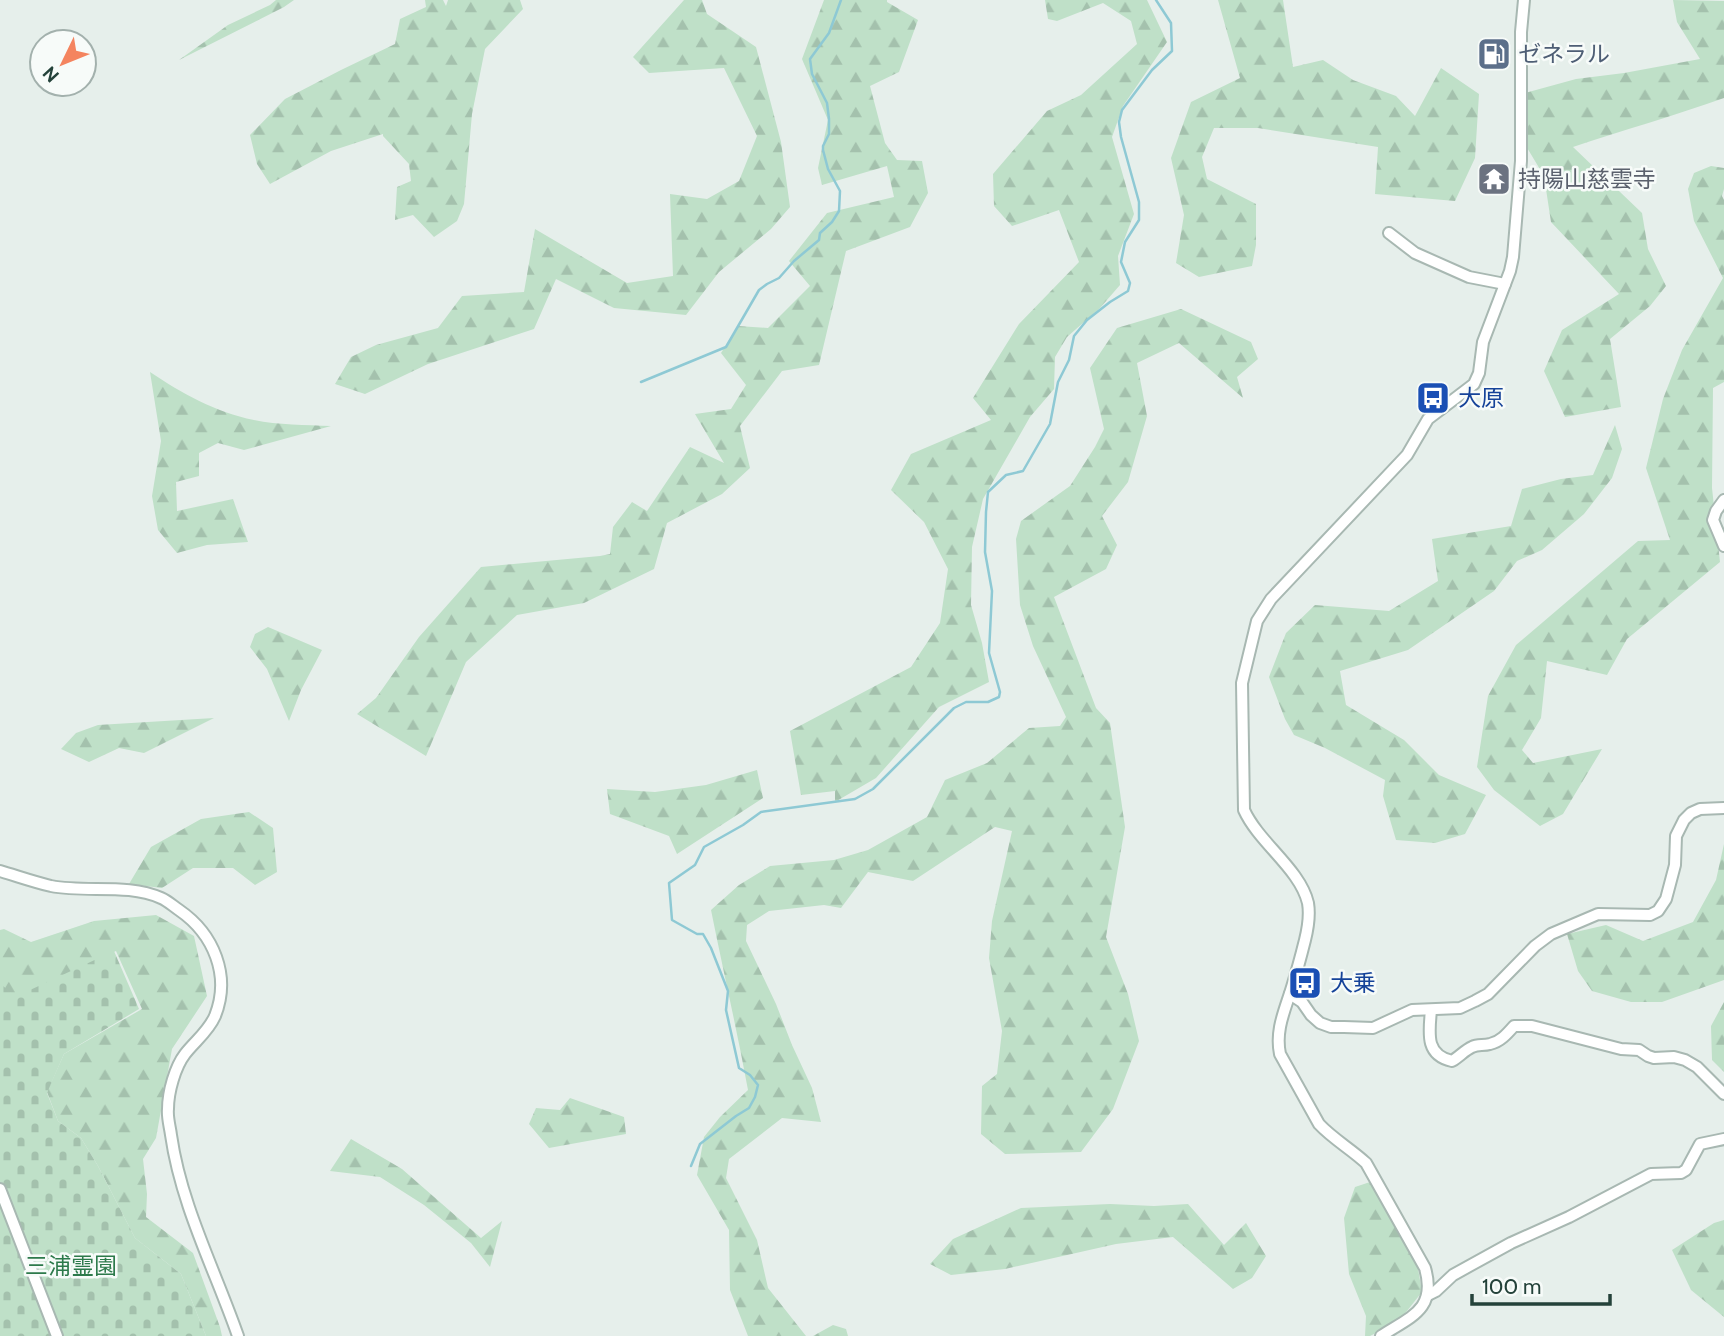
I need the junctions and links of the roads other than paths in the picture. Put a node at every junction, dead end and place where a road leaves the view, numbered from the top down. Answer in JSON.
{"nodes":[{"id":1,"x":1524,"y":0,"type":"edge"},
{"id":2,"x":1389,"y":233,"type":"dead end"},
{"id":3,"x":1505,"y":284,"type":"junction"},
{"id":4,"x":1724,"y":500,"type":"edge"},
{"id":5,"x":1724,"y":546,"type":"edge"},
{"id":6,"x":1724,"y":808,"type":"edge"},
{"id":7,"x":0,"y":872,"type":"edge"},
{"id":8,"x":1290,"y":994,"type":"junction"},
{"id":9,"x":1431,"y":1010,"type":"junction"},
{"id":10,"x":1724,"y":1094,"type":"edge"},
{"id":11,"x":1724,"y":1139,"type":"edge"},
{"id":12,"x":0,"y":1189,"type":"edge"},
{"id":13,"x":1428,"y":1295,"type":"junction"},
{"id":14,"x":57,"y":1336,"type":"edge"},
{"id":15,"x":238,"y":1336,"type":"edge"},
{"id":16,"x":1381,"y":1336,"type":"edge"}],
"edges":[{"from":1,"to":3,"type":"street"},
{"from":2,"to":3,"type":"street"},
{"from":3,"to":8,"type":"street"},
{"from":4,"to":5,"type":"street"},
{"from":6,"to":9,"type":"street"},
{"from":7,"to":15,"type":"street"},
{"from":8,"to":9,"type":"street"},
{"from":8,"to":13,"type":"street"},
{"from":9,"to":10,"type":"street"},
{"from":11,"to":13,"type":"street"},
{"from":12,"to":14,"type":"street"},
{"from":13,"to":16,"type":"street"}]}
